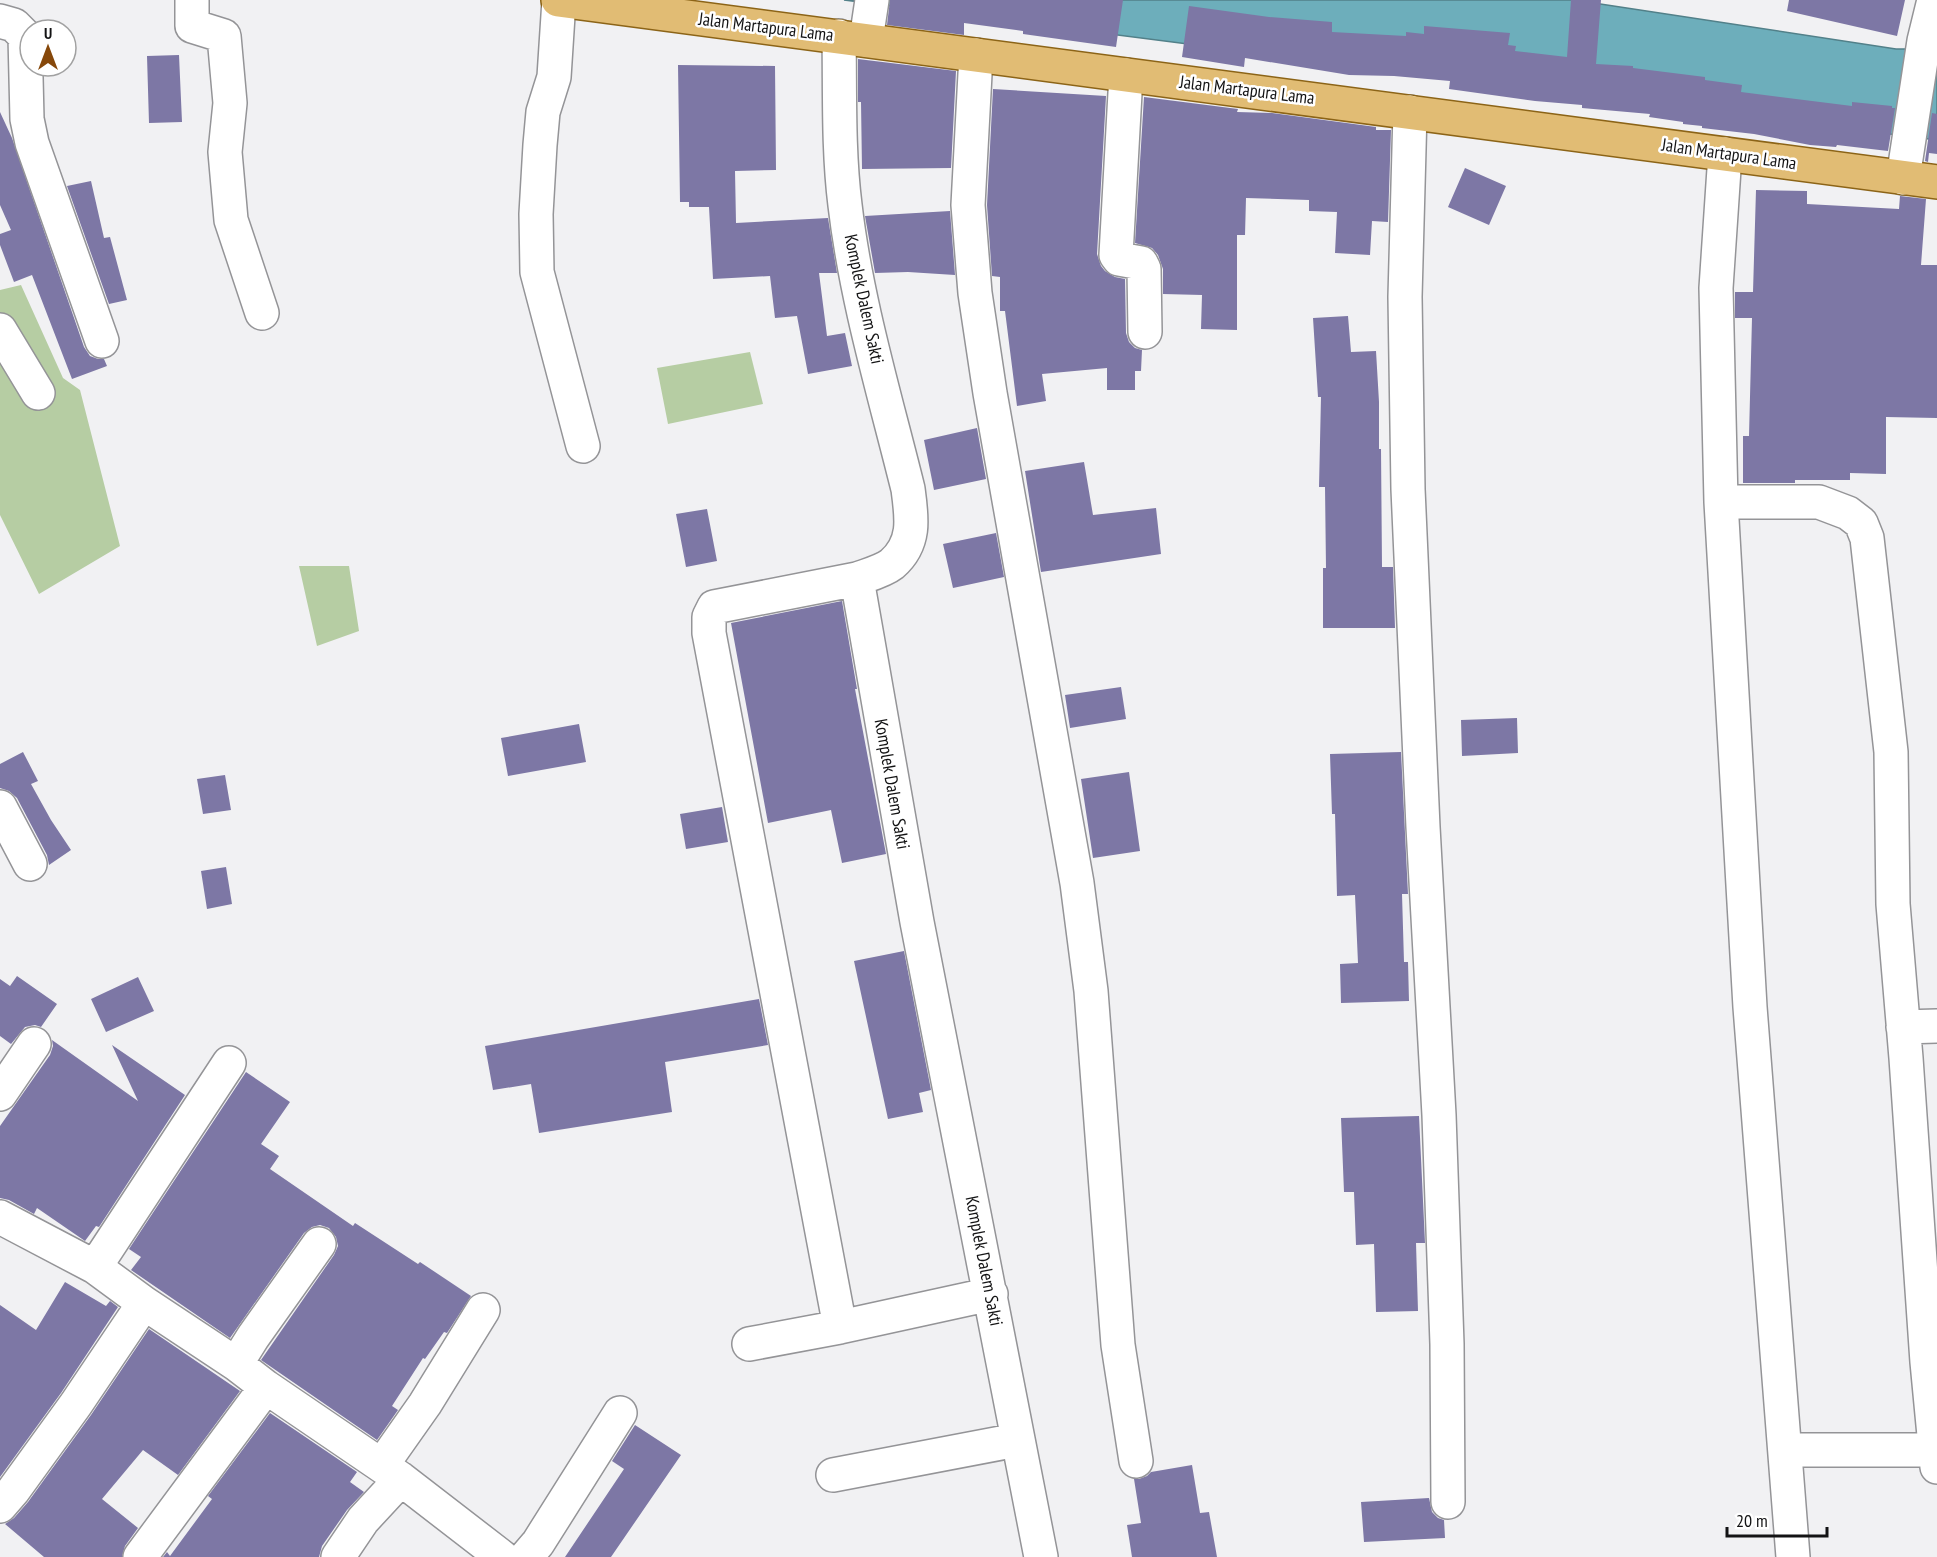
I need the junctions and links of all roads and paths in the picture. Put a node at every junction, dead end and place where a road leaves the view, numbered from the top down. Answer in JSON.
{"nodes":[{"id":1,"x":192,"y":0,"type":"edge"},
{"id":2,"x":558,"y":0,"type":"edge"},
{"id":3,"x":1934,"y":0,"type":"edge"},
{"id":4,"x":0,"y":21,"type":"edge"},
{"id":5,"x":862,"y":23,"type":"edge"},
{"id":6,"x":976,"y":55,"type":"junction"},
{"id":7,"x":1126,"y":75,"type":"junction"},
{"id":8,"x":1410,"y":112,"type":"junction"},
{"id":9,"x":1725,"y":154,"type":"junction"},
{"id":10,"x":1904,"y":178,"type":"junction"},
{"id":11,"x":1937,"y":182,"type":"edge"},
{"id":12,"x":262,"y":313,"type":"dead end"},
{"id":13,"x":0,"y":330,"type":"edge"},
{"id":14,"x":1145,"y":332,"type":"dead end"},
{"id":15,"x":102,"y":341,"type":"dead end"},
{"id":16,"x":38,"y":393,"type":"dead end"},
{"id":17,"x":583,"y":446,"type":"dead end"},
{"id":18,"x":1721,"y":502,"type":"junction"},
{"id":19,"x":857,"y":579,"type":"junction"},
{"id":20,"x":0,"y":807,"type":"edge"},
{"id":21,"x":30,"y":864,"type":"dead end"},
{"id":22,"x":1937,"y":1026,"type":"edge"},
{"id":23,"x":1904,"y":1027,"type":"junction"},
{"id":24,"x":34,"y":1044,"type":"dead end"},
{"id":25,"x":229,"y":1063,"type":"dead end"},
{"id":26,"x":3,"y":1080,"type":"edge"},
{"id":27,"x":0,"y":1217,"type":"edge"},
{"id":28,"x":319,"y":1244,"type":"dead end"},
{"id":29,"x":95,"y":1267,"type":"junction"},
{"id":30,"x":991,"y":1294,"type":"junction"},
{"id":31,"x":144,"y":1303,"type":"junction"},
{"id":32,"x":483,"y":1311,"type":"dead end"},
{"id":33,"x":840,"y":1327,"type":"junction"},
{"id":34,"x":749,"y":1344,"type":"dead end"},
{"id":35,"x":236,"y":1364,"type":"junction"},
{"id":36,"x":266,"y":1387,"type":"junction"},
{"id":37,"x":620,"y":1413,"type":"dead end"},
{"id":38,"x":1017,"y":1440,"type":"junction"},
{"id":39,"x":1785,"y":1450,"type":"junction"},
{"id":40,"x":1937,"y":1456,"type":"edge"},
{"id":41,"x":1136,"y":1461,"type":"dead end"},
{"id":42,"x":391,"y":1472,"type":"junction"},
{"id":43,"x":833,"y":1475,"type":"dead end"},
{"id":44,"x":1448,"y":1502,"type":"dead end"},
{"id":45,"x":0,"y":1506,"type":"edge"},
{"id":46,"x":140,"y":1557,"type":"edge"},
{"id":47,"x":338,"y":1557,"type":"edge"},
{"id":48,"x":502,"y":1557,"type":"edge"},
{"id":49,"x":526,"y":1557,"type":"edge"},
{"id":50,"x":1041,"y":1557,"type":"edge"},
{"id":51,"x":1793,"y":1557,"type":"edge"}],
"edges":[{"from":1,"to":12,"type":"street"},
{"from":2,"to":5,"type":"main road","name":"Jalan Martapura Lama"},
{"from":2,"to":17,"type":"street"},
{"from":3,"to":10,"type":"street"},
{"from":4,"to":15,"type":"street"},
{"from":5,"to":6,"type":"main road","name":"Jalan Martapura Lama"},
{"from":5,"to":19,"type":"street","name":"Komplek Dalem Sakti"},
{"from":6,"to":7,"type":"main road","name":"Jalan Martapura Lama"},
{"from":6,"to":41,"type":"street"},
{"from":7,"to":8,"type":"main road","name":"Jalan Martapura Lama"},
{"from":7,"to":14,"type":"street"},
{"from":8,"to":9,"type":"main road","name":"Jalan Martapura Lama"},
{"from":8,"to":44,"type":"street"},
{"from":9,"to":10,"type":"main road","name":"Jalan Martapura Lama"},
{"from":9,"to":18,"type":"street"},
{"from":10,"to":11,"type":"main road","name":"Jalan Martapura Lama"},
{"from":13,"to":16,"type":"street"},
{"from":18,"to":23,"type":"street"},
{"from":18,"to":39,"type":"street"},
{"from":19,"to":30,"type":"street","name":"Komplek Dalem Sakti"},
{"from":19,"to":33,"type":"street"},
{"from":20,"to":21,"type":"street"},
{"from":22,"to":23,"type":"street"},
{"from":23,"to":40,"type":"street"},
{"from":24,"to":26,"type":"street"},
{"from":25,"to":29,"type":"street"},
{"from":27,"to":29,"type":"street"},
{"from":28,"to":35,"type":"street"},
{"from":29,"to":31,"type":"street"},
{"from":30,"to":33,"type":"street"},
{"from":30,"to":38,"type":"street","name":"Komplek Dalem Sakti"},
{"from":31,"to":35,"type":"street"},
{"from":31,"to":45,"type":"street"},
{"from":32,"to":42,"type":"street"},
{"from":33,"to":34,"type":"street"},
{"from":35,"to":36,"type":"street"},
{"from":36,"to":42,"type":"street"},
{"from":36,"to":46,"type":"street"},
{"from":37,"to":49,"type":"street"},
{"from":38,"to":43,"type":"street"},
{"from":38,"to":50,"type":"street","name":"Komplek Dalem Sakti"},
{"from":39,"to":40,"type":"street"},
{"from":39,"to":51,"type":"street"},
{"from":42,"to":47,"type":"street"},
{"from":42,"to":48,"type":"street"}]}
